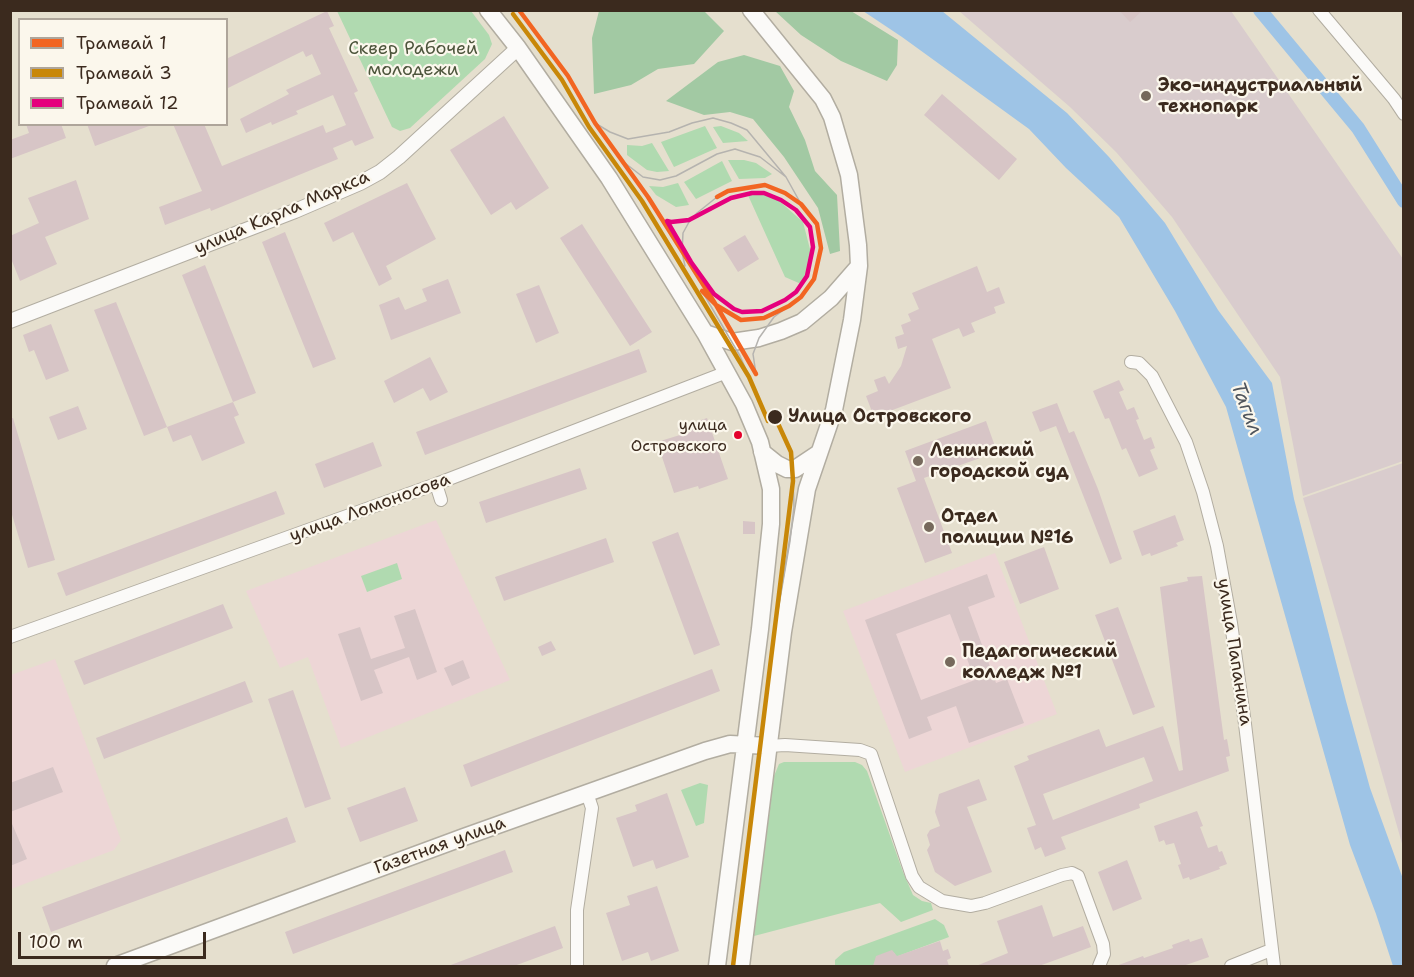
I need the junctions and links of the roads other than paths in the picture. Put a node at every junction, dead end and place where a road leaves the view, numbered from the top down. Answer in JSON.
{"nodes":[{"id":1,"x":488,"y":10,"type":"edge"},
{"id":2,"x":751,"y":10,"type":"edge"},
{"id":3,"x":1319,"y":10,"type":"edge"},
{"id":4,"x":518,"y":48,"type":"junction"},
{"id":5,"x":1404,"y":114,"type":"edge"},
{"id":6,"x":859,"y":266,"type":"junction"},
{"id":7,"x":10,"y":321,"type":"edge"},
{"id":8,"x":705,"y":333,"type":"junction"},
{"id":9,"x":1131,"y":362,"type":"dead end"},
{"id":10,"x":727,"y":372,"type":"junction"},
{"id":11,"x":762,"y":452,"type":"junction"},
{"id":12,"x":819,"y":453,"type":"junction"},
{"id":13,"x":436,"y":484,"type":"junction"},
{"id":14,"x":441,"y":500,"type":"dead end"},
{"id":15,"x":10,"y":637,"type":"edge"},
{"id":16,"x":744,"y":744,"type":"junction"},
{"id":17,"x":769,"y":746,"type":"junction"},
{"id":18,"x":587,"y":793,"type":"junction"},
{"id":19,"x":1271,"y":950,"type":"junction"},
{"id":20,"x":115,"y":966,"type":"edge"},
{"id":21,"x":577,"y":966,"type":"edge"},
{"id":22,"x":717,"y":966,"type":"edge"},
{"id":23,"x":741,"y":966,"type":"edge"},
{"id":24,"x":1099,"y":966,"type":"edge"},
{"id":25,"x":1232,"y":966,"type":"edge"},
{"id":26,"x":1274,"y":966,"type":"edge"}],
"edges":[{"from":1,"to":4,"type":"main road"},
{"from":2,"to":6,"type":"main road"},
{"from":3,"to":5,"type":"street"},
{"from":4,"to":7,"type":"street","name":"улица Карла Маркса"},
{"from":4,"to":8,"type":"main road"},
{"from":6,"to":8,"type":"main road"},
{"from":6,"to":12,"type":"main road"},
{"from":8,"to":10,"type":"main road"},
{"from":9,"to":19,"type":"street","name":"улица Папанина"},
{"from":10,"to":11,"type":"main road"},
{"from":10,"to":13,"type":"street","name":"улица Ломоносова"},
{"from":11,"to":12,"type":"main road"},
{"from":11,"to":16,"type":"main road"},
{"from":12,"to":17,"type":"main road"},
{"from":13,"to":14,"type":"street"},
{"from":13,"to":15,"type":"street","name":"улица Ломоносова"},
{"from":16,"to":17,"type":"main road","name":"Газетная улица"},
{"from":16,"to":18,"type":"main road","name":"Газетная улица"},
{"from":16,"to":22,"type":"main road"},
{"from":17,"to":23,"type":"main road"},
{"from":17,"to":24,"type":"street"},
{"from":18,"to":20,"type":"main road","name":"Газетная улица"},
{"from":18,"to":21,"type":"street"},
{"from":19,"to":25,"type":"street"},
{"from":19,"to":26,"type":"street","name":"улица Папанина"}]}
